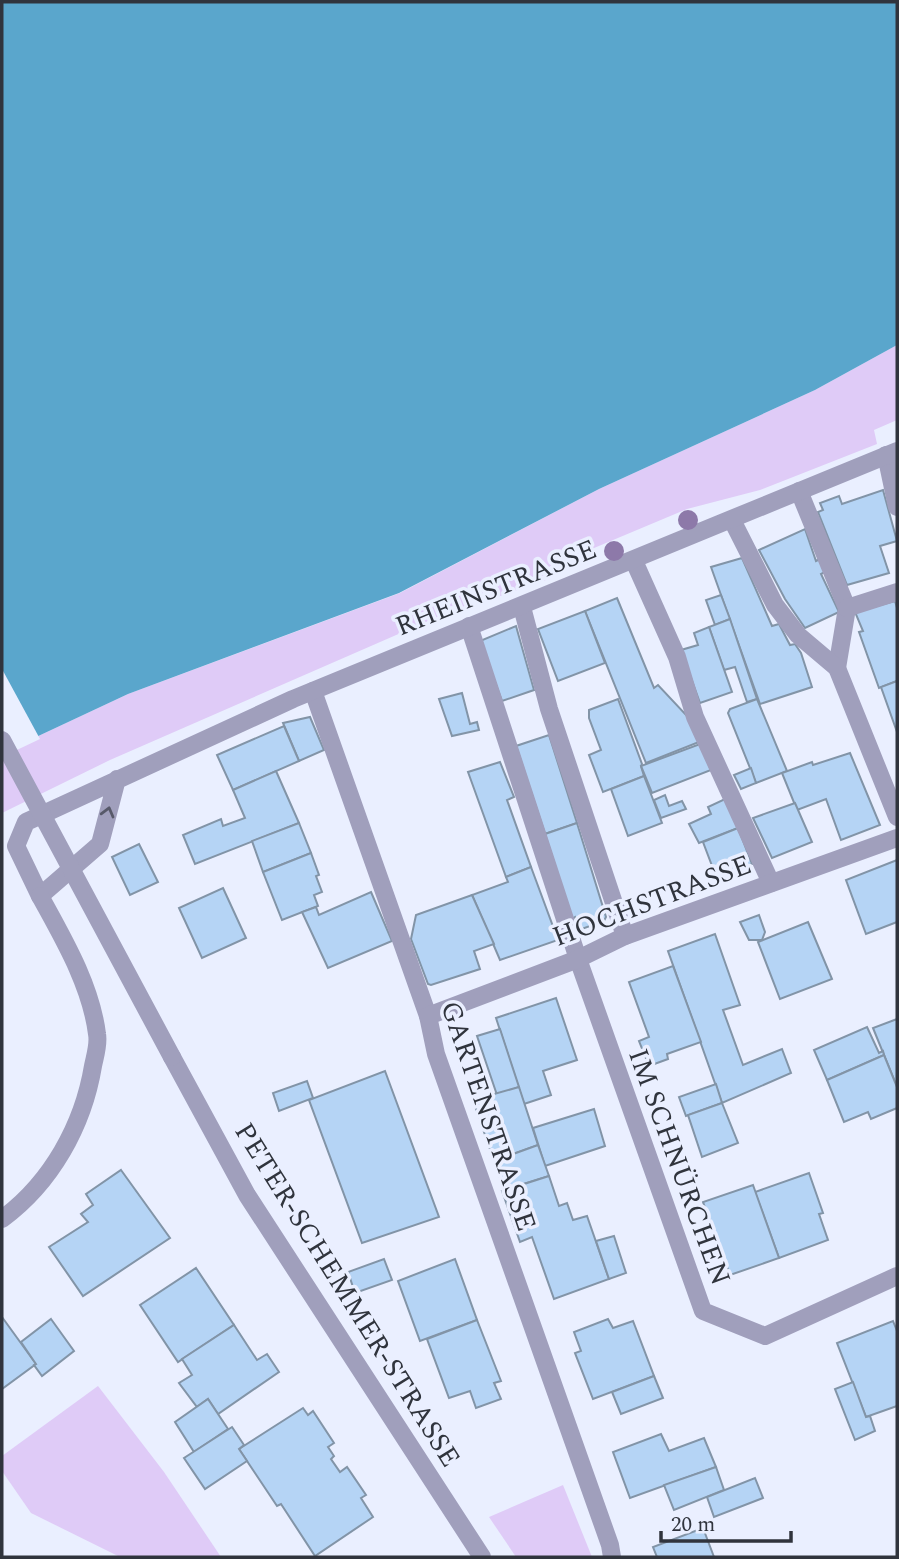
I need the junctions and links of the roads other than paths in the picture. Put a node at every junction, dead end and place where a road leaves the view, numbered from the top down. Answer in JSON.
{"nodes":[{"id":1,"x":892,"y":453,"type":"edge"},
{"id":2,"x":799,"y":491,"type":"junction"},
{"id":3,"x":897,"y":507,"type":"edge"},
{"id":4,"x":732,"y":520,"type":"junction"},
{"id":5,"x":634,"y":561,"type":"junction"},
{"id":6,"x":897,"y":592,"type":"edge"},
{"id":7,"x":522,"y":607,"type":"junction"},
{"id":8,"x":847,"y":608,"type":"junction"},
{"id":9,"x":469,"y":626,"type":"junction"},
{"id":10,"x":836,"y":668,"type":"junction"},
{"id":11,"x":313,"y":691,"type":"junction"},
{"id":12,"x":2,"y":740,"type":"edge"},
{"id":13,"x":117,"y":779,"type":"junction"},
{"id":14,"x":897,"y":817,"type":"edge"},
{"id":15,"x":897,"y":838,"type":"edge"},
{"id":16,"x":771,"y":883,"type":"junction"},
{"id":17,"x":40,"y":896,"type":"junction"},
{"id":18,"x":625,"y":936,"type":"junction"},
{"id":19,"x":578,"y":959,"type":"junction"},
{"id":20,"x":428,"y":1016,"type":"junction"},
{"id":21,"x":2,"y":1219,"type":"edge"},
{"id":22,"x":897,"y":1276,"type":"edge"},
{"id":23,"x":482,"y":1557,"type":"edge"},
{"id":24,"x":612,"y":1557,"type":"edge"}],
"edges":[{"from":1,"to":2,"type":"street","name":"RHEINSTRASSE"},
{"from":1,"to":3,"type":"street"},
{"from":2,"to":4,"type":"street","name":"RHEINSTRASSE"},
{"from":2,"to":8,"type":"street"},
{"from":4,"to":5,"type":"street","name":"RHEINSTRASSE"},
{"from":4,"to":10,"type":"street"},
{"from":5,"to":7,"type":"street","name":"RHEINSTRASSE"},
{"from":5,"to":16,"type":"street"},
{"from":6,"to":8,"type":"street"},
{"from":7,"to":9,"type":"street","name":"RHEINSTRASSE"},
{"from":7,"to":18,"type":"street"},
{"from":8,"to":10,"type":"street"},
{"from":9,"to":11,"type":"street","name":"RHEINSTRASSE"},
{"from":9,"to":19,"type":"street","name":"IM SCHNÜRCHEN"},
{"from":10,"to":14,"type":"street"},
{"from":11,"to":13,"type":"street","name":"RHEINSTRASSE"},
{"from":11,"to":20,"type":"street","name":"GARTENSTRASSE"},
{"from":12,"to":23,"type":"street","name":"PETER-SCHEMMER-STRASSE","bridge":true},
{"from":17,"to":13,"type":"street","one_way":true},
{"from":13,"to":17,"type":"street","name":"RHEINSTRASSE"},
{"from":15,"to":16,"type":"street","name":"HOCHSTRASSE"},
{"from":16,"to":18,"type":"street","name":"HOCHSTRASSE"},
{"from":17,"to":21,"type":"street","name":"RHEINSTRASSE"},
{"from":18,"to":19,"type":"street","name":"HOCHSTRASSE"},
{"from":19,"to":20,"type":"street","name":"HOCHSTRASSE"},
{"from":19,"to":22,"type":"street","name":"IM SCHNÜRCHEN"},
{"from":20,"to":24,"type":"street","name":"GARTENSTRASSE"}]}
